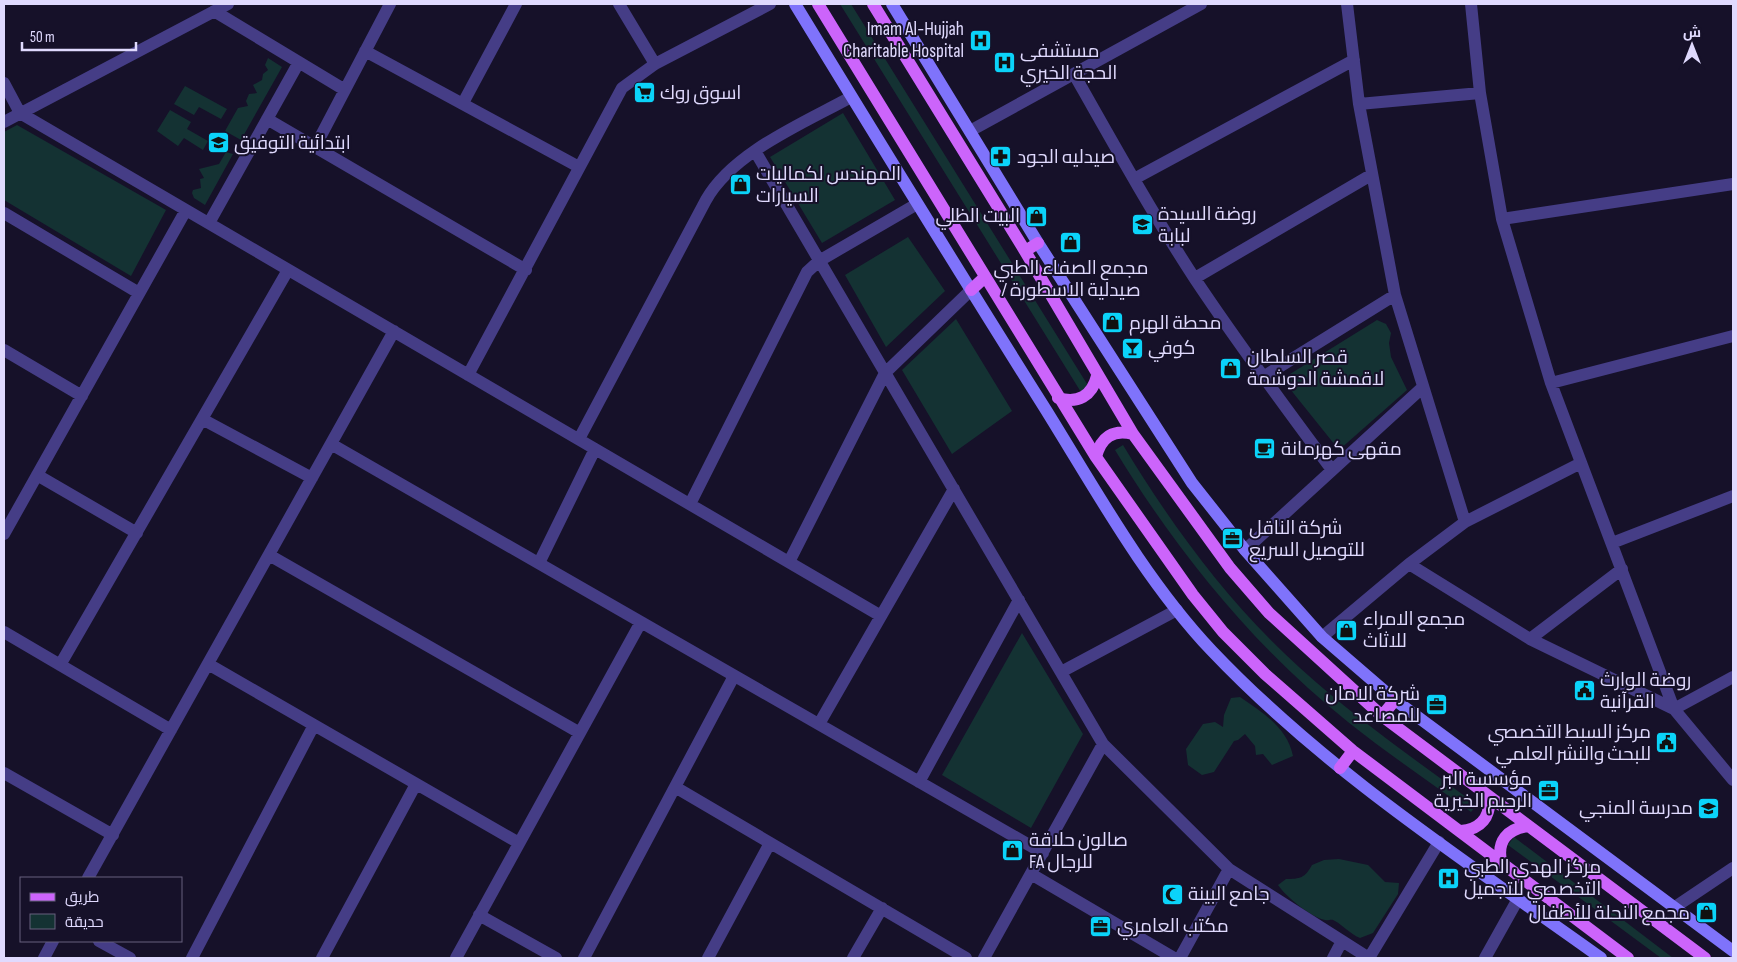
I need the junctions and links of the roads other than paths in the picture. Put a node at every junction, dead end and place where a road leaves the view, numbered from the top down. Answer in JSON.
{"nodes":[{"id":1,"x":228,"y":4,"type":"edge"},
{"id":2,"x":390,"y":4,"type":"edge"},
{"id":3,"x":516,"y":4,"type":"edge"},
{"id":4,"x":619,"y":4,"type":"edge"},
{"id":5,"x":770,"y":4,"type":"edge"},
{"id":6,"x":794,"y":4,"type":"edge"},
{"id":7,"x":818,"y":4,"type":"edge"},
{"id":8,"x":873,"y":4,"type":"edge"},
{"id":9,"x":892,"y":4,"type":"edge"},
{"id":10,"x":1201,"y":4,"type":"edge"},
{"id":11,"x":1347,"y":4,"type":"edge"},
{"id":12,"x":1471,"y":4,"type":"edge"},
{"id":13,"x":214,"y":11,"type":"junction"},
{"id":14,"x":365,"y":51,"type":"junction"},
{"id":15,"x":1354,"y":60,"type":"junction"},
{"id":16,"x":299,"y":62,"type":"junction"},
{"id":17,"x":655,"y":64,"type":"junction"},
{"id":18,"x":1074,"y":74,"type":"junction"},
{"id":19,"x":4,"y":83,"type":"edge"},
{"id":20,"x":345,"y":90,"type":"junction"},
{"id":21,"x":1480,"y":93,"type":"junction"},
{"id":22,"x":851,"y":96,"type":"junction"},
{"id":23,"x":463,"y":103,"type":"junction"},
{"id":24,"x":1359,"y":104,"type":"junction"},
{"id":25,"x":20,"y":113,"type":"junction"},
{"id":26,"x":267,"y":119,"type":"junction"},
{"id":27,"x":4,"y":122,"type":"edge"},
{"id":28,"x":970,"y":131,"type":"junction"},
{"id":29,"x":315,"y":147,"type":"junction"},
{"id":30,"x":755,"y":151,"type":"junction"},
{"id":31,"x":580,"y":167,"type":"junction"},
{"id":32,"x":1371,"y":175,"type":"junction"},
{"id":33,"x":1134,"y":179,"type":"junction"},
{"id":34,"x":1733,"y":184,"type":"edge"},
{"id":35,"x":917,"y":204,"type":"junction"},
{"id":36,"x":186,"y":210,"type":"junction"},
{"id":37,"x":4,"y":213,"type":"edge"},
{"id":38,"x":1502,"y":219,"type":"junction"},
{"id":39,"x":209,"y":223,"type":"junction"},
{"id":40,"x":1038,"y":243,"type":"junction"},
{"id":41,"x":1025,"y":251,"type":"junction"},
{"id":42,"x":820,"y":261,"type":"junction"},
{"id":43,"x":288,"y":270,"type":"junction"},
{"id":44,"x":526,"y":270,"type":"junction"},
{"id":45,"x":984,"y":278,"type":"junction"},
{"id":46,"x":1195,"y":278,"type":"junction"},
{"id":47,"x":971,"y":290,"type":"junction"},
{"id":48,"x":140,"y":293,"type":"junction"},
{"id":49,"x":1395,"y":295,"type":"junction"},
{"id":50,"x":394,"y":331,"type":"junction"},
{"id":51,"x":1733,"y":336,"type":"edge"},
{"id":52,"x":4,"y":350,"type":"edge"},
{"id":53,"x":885,"y":373,"type":"junction"},
{"id":54,"x":468,"y":375,"type":"junction"},
{"id":55,"x":1097,"y":376,"type":"junction"},
{"id":56,"x":1263,"y":378,"type":"junction"},
{"id":57,"x":1551,"y":383,"type":"junction"},
{"id":58,"x":1422,"y":388,"type":"junction"},
{"id":59,"x":82,"y":396,"type":"junction"},
{"id":60,"x":1058,"y":398,"type":"junction"},
{"id":61,"x":202,"y":419,"type":"junction"},
{"id":62,"x":1134,"y":434,"type":"junction"},
{"id":63,"x":579,"y":439,"type":"junction"},
{"id":64,"x":331,"y":444,"type":"junction"},
{"id":65,"x":595,"y":449,"type":"junction"},
{"id":66,"x":1096,"y":457,"type":"junction"},
{"id":67,"x":1581,"y":463,"type":"junction"},
{"id":68,"x":1332,"y":470,"type":"junction"},
{"id":69,"x":37,"y":475,"type":"junction"},
{"id":70,"x":312,"y":478,"type":"junction"},
{"id":71,"x":954,"y":489,"type":"junction"},
{"id":72,"x":1733,"y":496,"type":"edge"},
{"id":73,"x":690,"y":504,"type":"junction"},
{"id":74,"x":1465,"y":522,"type":"junction"},
{"id":75,"x":137,"y":533,"type":"junction"},
{"id":76,"x":4,"y":534,"type":"edge"},
{"id":77,"x":1612,"y":543,"type":"junction"},
{"id":78,"x":1245,"y":550,"type":"junction"},
{"id":79,"x":269,"y":555,"type":"junction"},
{"id":80,"x":789,"y":562,"type":"junction"},
{"id":81,"x":539,"y":563,"type":"junction"},
{"id":82,"x":1409,"y":564,"type":"junction"},
{"id":83,"x":1622,"y":569,"type":"junction"},
{"id":84,"x":1019,"y":600,"type":"junction"},
{"id":85,"x":1177,"y":610,"type":"junction"},
{"id":86,"x":881,"y":616,"type":"junction"},
{"id":87,"x":640,"y":622,"type":"junction"},
{"id":88,"x":4,"y":632,"type":"edge"},
{"id":89,"x":1322,"y":638,"type":"junction"},
{"id":90,"x":1530,"y":638,"type":"junction"},
{"id":91,"x":208,"y":664,"type":"junction"},
{"id":92,"x":60,"y":666,"type":"junction"},
{"id":93,"x":1061,"y":672,"type":"junction"},
{"id":94,"x":734,"y":676,"type":"junction"},
{"id":95,"x":1733,"y":677,"type":"edge"},
{"id":96,"x":1395,"y":700,"type":"junction"},
{"id":97,"x":1674,"y":709,"type":"junction"},
{"id":98,"x":1382,"y":716,"type":"junction"},
{"id":99,"x":819,"y":724,"type":"junction"},
{"id":100,"x":314,"y":725,"type":"junction"},
{"id":101,"x":171,"y":730,"type":"junction"},
{"id":102,"x":580,"y":733,"type":"junction"},
{"id":103,"x":1103,"y":744,"type":"junction"},
{"id":104,"x":1353,"y":751,"type":"junction"},
{"id":105,"x":1340,"y":768,"type":"junction"},
{"id":106,"x":4,"y":773,"type":"edge"},
{"id":107,"x":1733,"y":780,"type":"edge"},
{"id":108,"x":919,"y":782,"type":"junction"},
{"id":109,"x":416,"y":784,"type":"junction"},
{"id":110,"x":675,"y":787,"type":"junction"},
{"id":111,"x":1489,"y":797,"type":"junction"},
{"id":112,"x":1528,"y":826,"type":"junction"},
{"id":113,"x":1461,"y":831,"type":"junction"},
{"id":114,"x":113,"y":835,"type":"junction"},
{"id":115,"x":1439,"y":842,"type":"junction"},
{"id":116,"x":519,"y":843,"type":"junction"},
{"id":117,"x":770,"y":843,"type":"junction"},
{"id":118,"x":1042,"y":853,"type":"junction"},
{"id":119,"x":1501,"y":862,"type":"junction"},
{"id":120,"x":1229,"y":868,"type":"junction"},
{"id":121,"x":1733,"y":868,"type":"edge"},
{"id":122,"x":1031,"y":874,"type":"junction"},
{"id":123,"x":89,"y":877,"type":"edge"},
{"id":124,"x":1518,"y":899,"type":"junction"},
{"id":125,"x":1675,"y":907,"type":"junction"},
{"id":126,"x":882,"y":908,"type":"junction"},
{"id":127,"x":479,"y":915,"type":"junction"},
{"id":128,"x":1342,"y":941,"type":"junction"},
{"id":129,"x":52,"y":942,"type":"edge"},
{"id":130,"x":101,"y":942,"type":"edge"},
{"id":131,"x":1733,"y":951,"type":"edge"},
{"id":132,"x":44,"y":958,"type":"edge"},
{"id":133,"x":130,"y":958,"type":"edge"},
{"id":134,"x":192,"y":958,"type":"edge"},
{"id":135,"x":322,"y":958,"type":"edge"},
{"id":136,"x":456,"y":958,"type":"edge"},
{"id":137,"x":556,"y":958,"type":"edge"},
{"id":138,"x":584,"y":958,"type":"edge"},
{"id":139,"x":708,"y":958,"type":"edge"},
{"id":140,"x":853,"y":958,"type":"edge"},
{"id":141,"x":966,"y":958,"type":"edge"},
{"id":142,"x":984,"y":958,"type":"edge"},
{"id":143,"x":1174,"y":958,"type":"edge"},
{"id":144,"x":1180,"y":958,"type":"edge"},
{"id":145,"x":1333,"y":958,"type":"edge"},
{"id":146,"x":1369,"y":958,"type":"edge"},
{"id":147,"x":1485,"y":958,"type":"edge"},
{"id":148,"x":1600,"y":958,"type":"edge"},
{"id":149,"x":1627,"y":958,"type":"edge"},
{"id":150,"x":1705,"y":958,"type":"edge"}],
"edges":[{"from":1,"to":13,"type":"street"},
{"from":2,"to":14,"type":"street"},
{"from":3,"to":23,"type":"street"},
{"from":4,"to":17,"type":"street"},
{"from":5,"to":17,"type":"street"},
{"from":6,"to":22,"type":"street"},
{"from":7,"to":45,"type":"main road"},
{"from":8,"to":41,"type":"main road"},
{"from":9,"to":28,"type":"street"},
{"from":10,"to":18,"type":"street"},
{"from":11,"to":15,"type":"street"},
{"from":12,"to":21,"type":"street"},
{"from":13,"to":16,"type":"street"},
{"from":13,"to":25,"type":"street"},
{"from":14,"to":20,"type":"street"},
{"from":14,"to":23,"type":"street"},
{"from":15,"to":24,"type":"street"},
{"from":15,"to":33,"type":"street"},
{"from":16,"to":20,"type":"street"},
{"from":16,"to":26,"type":"street"},
{"from":17,"to":31,"type":"street"},
{"from":18,"to":28,"type":"street"},
{"from":18,"to":33,"type":"street"},
{"from":19,"to":25,"type":"street"},
{"from":20,"to":29,"type":"street"},
{"from":21,"to":24,"type":"street"},
{"from":21,"to":38,"type":"street"},
{"from":22,"to":30,"type":"street"},
{"from":22,"to":35,"type":"street"},
{"from":23,"to":31,"type":"street"},
{"from":24,"to":32,"type":"street"},
{"from":25,"to":27,"type":"street"},
{"from":25,"to":36,"type":"street"},
{"from":26,"to":29,"type":"street"},
{"from":26,"to":39,"type":"street"},
{"from":28,"to":40,"type":"street"},
{"from":29,"to":44,"type":"street"},
{"from":30,"to":42,"type":"street"},
{"from":30,"to":63,"type":"street"},
{"from":31,"to":44,"type":"street"},
{"from":32,"to":46,"type":"street"},
{"from":32,"to":49,"type":"street"},
{"from":33,"to":46,"type":"street"},
{"from":34,"to":38,"type":"street"},
{"from":35,"to":42,"type":"street"},
{"from":35,"to":47,"type":"street"},
{"from":36,"to":39,"type":"street"},
{"from":36,"to":48,"type":"street"},
{"from":37,"to":48,"type":"street"},
{"from":38,"to":57,"type":"street"},
{"from":39,"to":43,"type":"street"},
{"from":40,"to":41,"type":"main road"},
{"from":40,"to":78,"type":"street"},
{"from":41,"to":55,"type":"main road"},
{"from":42,"to":53,"type":"street"},
{"from":42,"to":73,"type":"street"},
{"from":43,"to":50,"type":"street"},
{"from":43,"to":61,"type":"street"},
{"from":44,"to":54,"type":"street"},
{"from":45,"to":47,"type":"main road"},
{"from":45,"to":60,"type":"main road"},
{"from":46,"to":56,"type":"street"},
{"from":47,"to":53,"type":"street"},
{"from":47,"to":85,"type":"street"},
{"from":48,"to":59,"type":"street"},
{"from":49,"to":56,"type":"street"},
{"from":49,"to":58,"type":"street"},
{"from":50,"to":54,"type":"street"},
{"from":50,"to":64,"type":"street"},
{"from":51,"to":57,"type":"street"},
{"from":52,"to":59,"type":"street"},
{"from":53,"to":71,"type":"street"},
{"from":53,"to":80,"type":"street"},
{"from":54,"to":63,"type":"street"},
{"from":55,"to":60,"type":"main road"},
{"from":55,"to":62,"type":"main road"},
{"from":56,"to":68,"type":"street"},
{"from":57,"to":67,"type":"street"},
{"from":58,"to":68,"type":"street"},
{"from":58,"to":74,"type":"street"},
{"from":59,"to":69,"type":"street"},
{"from":60,"to":66,"type":"main road"},
{"from":61,"to":70,"type":"street"},
{"from":61,"to":75,"type":"street"},
{"from":62,"to":66,"type":"main road"},
{"from":62,"to":98,"type":"main road"},
{"from":63,"to":65,"type":"street"},
{"from":64,"to":70,"type":"street"},
{"from":64,"to":81,"type":"street"},
{"from":65,"to":73,"type":"street"},
{"from":65,"to":81,"type":"street"},
{"from":66,"to":104,"type":"main road"},
{"from":67,"to":74,"type":"street"},
{"from":67,"to":77,"type":"street"},
{"from":68,"to":78,"type":"street"},
{"from":69,"to":75,"type":"street"},
{"from":69,"to":76,"type":"street"},
{"from":70,"to":79,"type":"street"},
{"from":71,"to":84,"type":"street"},
{"from":71,"to":86,"type":"street"},
{"from":72,"to":77,"type":"street"},
{"from":73,"to":80,"type":"street"},
{"from":74,"to":82,"type":"street"},
{"from":75,"to":92,"type":"street"},
{"from":77,"to":83,"type":"street"},
{"from":78,"to":89,"type":"street"},
{"from":79,"to":91,"type":"street"},
{"from":79,"to":102,"type":"street"},
{"from":80,"to":86,"type":"street"},
{"from":81,"to":87,"type":"street"},
{"from":82,"to":89,"type":"street"},
{"from":82,"to":90,"type":"street"},
{"from":83,"to":90,"type":"street"},
{"from":83,"to":97,"type":"street"},
{"from":84,"to":93,"type":"street"},
{"from":84,"to":108,"type":"street"},
{"from":85,"to":93,"type":"street"},
{"from":85,"to":105,"type":"street"},
{"from":86,"to":99,"type":"street"},
{"from":87,"to":94,"type":"street"},
{"from":87,"to":102,"type":"street"},
{"from":88,"to":92,"type":"street"},
{"from":89,"to":96,"type":"street"},
{"from":90,"to":97,"type":"street"},
{"from":91,"to":100,"type":"street"},
{"from":91,"to":101,"type":"street"},
{"from":92,"to":101,"type":"street"},
{"from":93,"to":103,"type":"street"},
{"from":94,"to":99,"type":"street"},
{"from":94,"to":110,"type":"street"},
{"from":95,"to":97,"type":"street"},
{"from":96,"to":98,"type":"main road"},
{"from":96,"to":125,"type":"street"},
{"from":97,"to":107,"type":"street"},
{"from":98,"to":111,"type":"main road"},
{"from":99,"to":108,"type":"street"},
{"from":100,"to":109,"type":"street"},
{"from":100,"to":134,"type":"street"},
{"from":101,"to":114,"type":"street"},
{"from":102,"to":116,"type":"street"},
{"from":103,"to":118,"type":"street"},
{"from":103,"to":120,"type":"street"},
{"from":104,"to":105,"type":"main road"},
{"from":104,"to":113,"type":"main road"},
{"from":105,"to":115,"type":"street"},
{"from":106,"to":114,"type":"street"},
{"from":108,"to":118,"type":"street"},
{"from":109,"to":116,"type":"street"},
{"from":109,"to":135,"type":"street"},
{"from":110,"to":117,"type":"street"},
{"from":110,"to":138,"type":"street"},
{"from":111,"to":112,"type":"main road"},
{"from":111,"to":113,"type":"main road"},
{"from":112,"to":119,"type":"main road"},
{"from":112,"to":150,"type":"main road"},
{"from":113,"to":119,"type":"main road"},
{"from":114,"to":123,"type":"street"},
{"from":115,"to":124,"type":"street"},
{"from":115,"to":146,"type":"street"},
{"from":116,"to":127,"type":"street"},
{"from":117,"to":126,"type":"street"},
{"from":117,"to":139,"type":"street"},
{"from":118,"to":122,"type":"street"},
{"from":119,"to":149,"type":"main road"},
{"from":120,"to":128,"type":"street"},
{"from":120,"to":144,"type":"street"},
{"from":121,"to":125,"type":"street"},
{"from":122,"to":142,"type":"street"},
{"from":122,"to":143,"type":"street"},
{"from":124,"to":147,"type":"street"},
{"from":124,"to":148,"type":"street"},
{"from":125,"to":131,"type":"street"},
{"from":126,"to":140,"type":"street"},
{"from":126,"to":141,"type":"street"},
{"from":127,"to":136,"type":"street"},
{"from":127,"to":137,"type":"street"},
{"from":128,"to":145,"type":"street"},
{"from":128,"to":146,"type":"street"},
{"from":129,"to":132,"type":"street"},
{"from":130,"to":133,"type":"street"}]}
